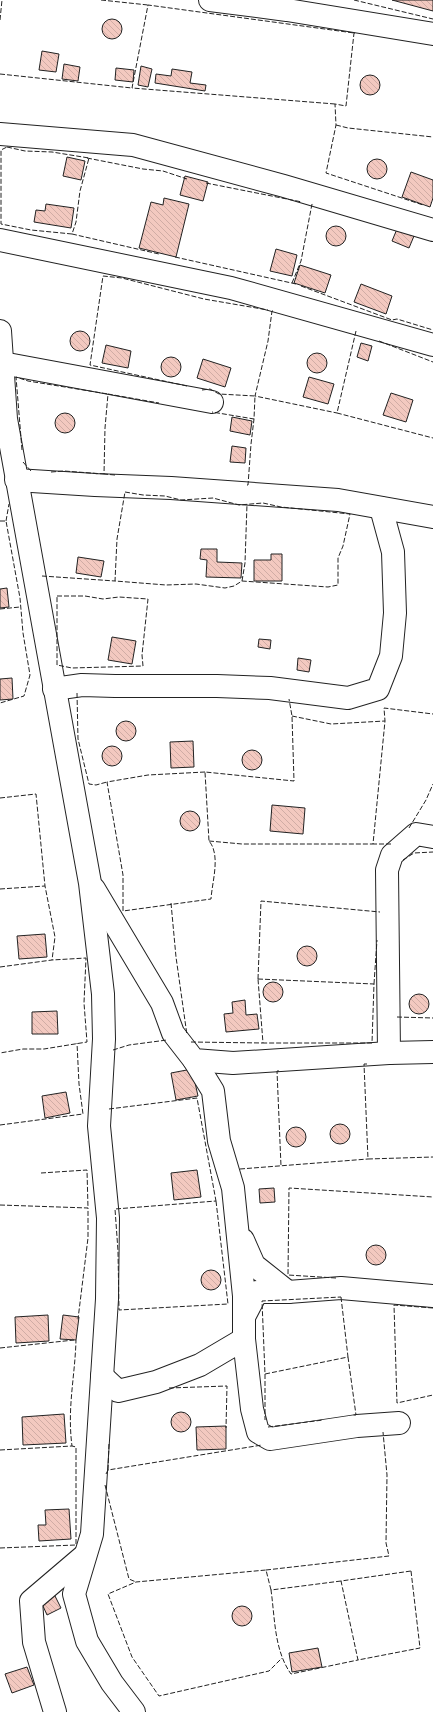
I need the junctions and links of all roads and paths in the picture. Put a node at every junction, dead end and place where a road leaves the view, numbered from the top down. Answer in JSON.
{"nodes":[{"id":1,"x":210,"y":0,"type":"edge"},
{"id":2,"x":433,"y":34,"type":"edge"},
{"id":3,"x":0,"y":134,"type":"edge"},
{"id":4,"x":433,"y":230,"type":"edge"},
{"id":5,"x":0,"y":240,"type":"edge"},
{"id":6,"x":0,"y":331,"type":"edge"},
{"id":7,"x":433,"y":345,"type":"edge"},
{"id":8,"x":2,"y":363,"type":"junction"},
{"id":9,"x":212,"y":402,"type":"dead end"},
{"id":10,"x":16,"y":480,"type":"junction"},
{"id":11,"x":381,"y":508,"type":"junction"},
{"id":12,"x":433,"y":517,"type":"edge"},
{"id":13,"x":54,"y":689,"type":"junction"},
{"id":14,"x":433,"y":836,"type":"edge"},
{"id":15,"x":90,"y":883,"type":"junction"},
{"id":16,"x":433,"y":1052,"type":"edge"},
{"id":17,"x":389,"y":1053,"type":"junction"},
{"id":18,"x":194,"y":1060,"type":"junction"},
{"id":19,"x":237,"y":1226,"type":"junction"},
{"id":20,"x":288,"y":1292,"type":"junction"},
{"id":21,"x":433,"y":1296,"type":"edge"},
{"id":22,"x":244,"y":1318,"type":"junction"},
{"id":23,"x":244,"y":1339,"type":"junction"},
{"id":24,"x":102,"y":1376,"type":"junction"},
{"id":25,"x":399,"y":1423,"type":"dead end"},
{"id":26,"x":85,"y":1555,"type":"junction"},
{"id":27,"x":55,"y":1712,"type":"edge"},
{"id":28,"x":134,"y":1712,"type":"edge"}],
"edges":[{"from":1,"to":2,"type":"street"},
{"from":3,"to":4,"type":"street"},
{"from":5,"to":7,"type":"street"},
{"from":6,"to":8,"type":"street"},
{"from":8,"to":9,"type":"street"},
{"from":8,"to":10,"type":"street"},
{"from":10,"to":11,"type":"street"},
{"from":10,"to":13,"type":"street"},
{"from":11,"to":12,"type":"street"},
{"from":11,"to":13,"type":"street"},
{"from":13,"to":15,"type":"street"},
{"from":14,"to":17,"type":"street"},
{"from":15,"to":18,"type":"street"},
{"from":15,"to":24,"type":"street"},
{"from":16,"to":17,"type":"street"},
{"from":17,"to":18,"type":"street"},
{"from":18,"to":19,"type":"street"},
{"from":19,"to":20,"type":"street"},
{"from":19,"to":22,"type":"street"},
{"from":20,"to":21,"type":"street"},
{"from":20,"to":22,"type":"street"},
{"from":22,"to":23,"type":"street"},
{"from":23,"to":24,"type":"street"},
{"from":23,"to":25,"type":"street"},
{"from":24,"to":26,"type":"street"},
{"from":26,"to":27,"type":"street"},
{"from":26,"to":28,"type":"street"}]}
